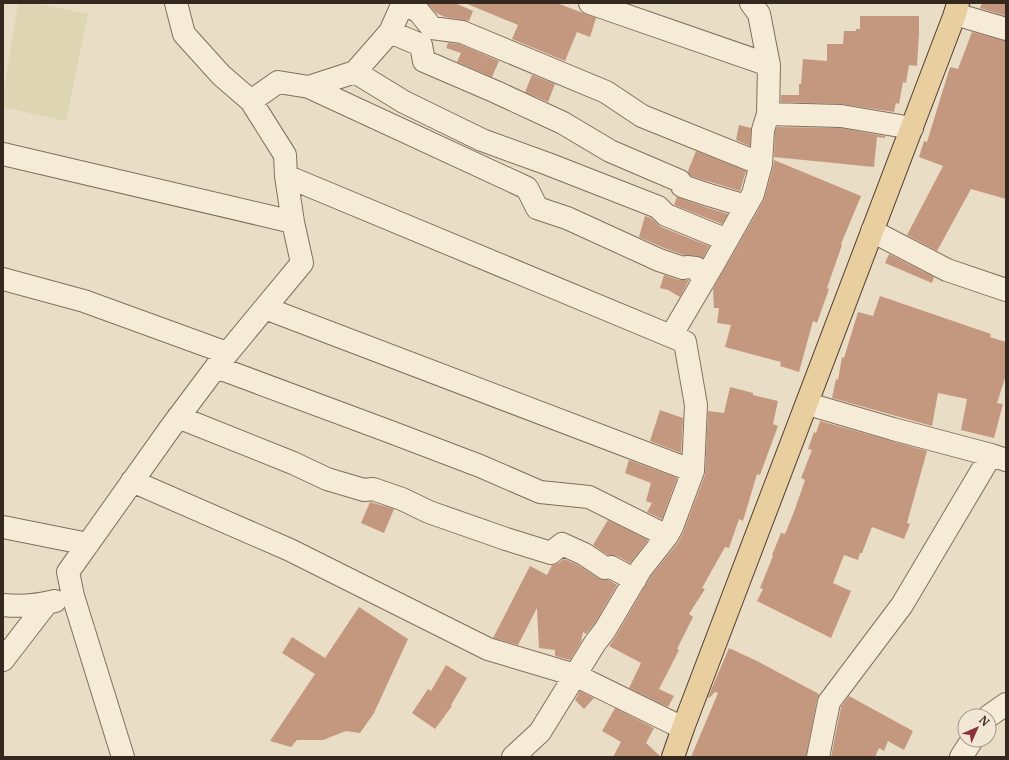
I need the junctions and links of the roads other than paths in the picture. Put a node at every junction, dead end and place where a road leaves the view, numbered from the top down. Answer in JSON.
{"nodes":[{"id":1,"x":176,"y":3,"type":"edge"},
{"id":2,"x":590,"y":3,"type":"edge"},
{"id":3,"x":751,"y":3,"type":"edge"},
{"id":4,"x":956,"y":8,"type":"edge"},
{"id":5,"x":1006,"y":29,"type":"edge"},
{"id":6,"x":390,"y":32,"type":"junction"},
{"id":7,"x":769,"y":65,"type":"junction"},
{"id":8,"x":355,"y":72,"type":"junction"},
{"id":9,"x":310,"y":87,"type":"junction"},
{"id":10,"x":251,"y":101,"type":"junction"},
{"id":11,"x":768,"y":114,"type":"junction"},
{"id":12,"x":912,"y":128,"type":"junction"},
{"id":13,"x":3,"y":154,"type":"edge"},
{"id":14,"x":761,"y":164,"type":"junction"},
{"id":15,"x":286,"y":176,"type":"junction"},
{"id":16,"x":746,"y":206,"type":"junction"},
{"id":17,"x":293,"y":222,"type":"junction"},
{"id":18,"x":872,"y":231,"type":"junction"},
{"id":19,"x":727,"y":240,"type":"junction"},
{"id":20,"x":3,"y":279,"type":"edge"},
{"id":21,"x":704,"y":280,"type":"junction"},
{"id":22,"x":1006,"y":290,"type":"edge"},
{"id":23,"x":265,"y":308,"type":"junction"},
{"id":24,"x":671,"y":336,"type":"junction"},
{"id":25,"x":221,"y":360,"type":"junction"},
{"id":26,"x":808,"y":404,"type":"junction"},
{"id":27,"x":178,"y":417,"type":"junction"},
{"id":28,"x":999,"y":457,"type":"edge"},
{"id":29,"x":693,"y":471,"type":"junction"},
{"id":30,"x":132,"y":481,"type":"junction"},
{"id":31,"x":3,"y":526,"type":"edge"},
{"id":32,"x":667,"y":536,"type":"junction"},
{"id":33,"x":88,"y":544,"type":"junction"},
{"id":34,"x":635,"y":580,"type":"junction"},
{"id":35,"x":73,"y":596,"type":"junction"},
{"id":36,"x":47,"y":603,"type":"junction"},
{"id":37,"x":3,"y":605,"type":"edge"},
{"id":38,"x":3,"y":660,"type":"edge"},
{"id":39,"x":575,"y":675,"type":"junction"},
{"id":40,"x":1006,"y":704,"type":"edge"},
{"id":41,"x":997,"y":710,"type":"edge"},
{"id":42,"x":684,"y":728,"type":"junction"},
{"id":43,"x":967,"y":748,"type":"edge"},
{"id":44,"x":123,"y":757,"type":"edge"},
{"id":45,"x":513,"y":757,"type":"edge"},
{"id":46,"x":673,"y":757,"type":"edge"},
{"id":47,"x":818,"y":757,"type":"edge"},
{"id":48,"x":961,"y":757,"type":"edge"}],
"edges":[{"from":1,"to":10,"type":"street"},
{"from":2,"to":7,"type":"street"},
{"from":3,"to":7,"type":"street"},
{"from":4,"to":5,"type":"street"},
{"from":4,"to":12,"type":"main road"},
{"from":6,"to":8,"type":"street"},
{"from":6,"to":14,"type":"street"},
{"from":6,"to":16,"type":"street"},
{"from":7,"to":11,"type":"street"},
{"from":8,"to":9,"type":"street"},
{"from":8,"to":19,"type":"street"},
{"from":9,"to":10,"type":"street"},
{"from":9,"to":21,"type":"street"},
{"from":10,"to":15,"type":"street"},
{"from":11,"to":12,"type":"street"},
{"from":11,"to":14,"type":"street"},
{"from":12,"to":18,"type":"main road"},
{"from":13,"to":17,"type":"street"},
{"from":14,"to":16,"type":"street"},
{"from":15,"to":17,"type":"street"},
{"from":15,"to":24,"type":"street"},
{"from":16,"to":19,"type":"street"},
{"from":17,"to":23,"type":"street"},
{"from":18,"to":22,"type":"street"},
{"from":18,"to":26,"type":"main road"},
{"from":19,"to":21,"type":"street"},
{"from":20,"to":25,"type":"street"},
{"from":21,"to":24,"type":"street"},
{"from":23,"to":25,"type":"street"},
{"from":23,"to":29,"type":"street"},
{"from":24,"to":29,"type":"street"},
{"from":25,"to":27,"type":"street"},
{"from":25,"to":32,"type":"street"},
{"from":26,"to":28,"type":"street"},
{"from":26,"to":42,"type":"main road"},
{"from":27,"to":30,"type":"street"},
{"from":27,"to":34,"type":"street"},
{"from":28,"to":47,"type":"street"},
{"from":29,"to":32,"type":"street"},
{"from":30,"to":33,"type":"street"},
{"from":30,"to":39,"type":"street"},
{"from":31,"to":33,"type":"street"},
{"from":32,"to":34,"type":"street"},
{"from":33,"to":35,"type":"street"},
{"from":34,"to":39,"type":"street"},
{"from":35,"to":36,"type":"street"},
{"from":35,"to":44,"type":"street"},
{"from":36,"to":37,"type":"street"},
{"from":36,"to":38,"type":"street"},
{"from":39,"to":42,"type":"street"},
{"from":39,"to":45,"type":"street"},
{"from":40,"to":41,"type":"street"},
{"from":42,"to":46,"type":"main road"},
{"from":43,"to":48,"type":"street"}]}
